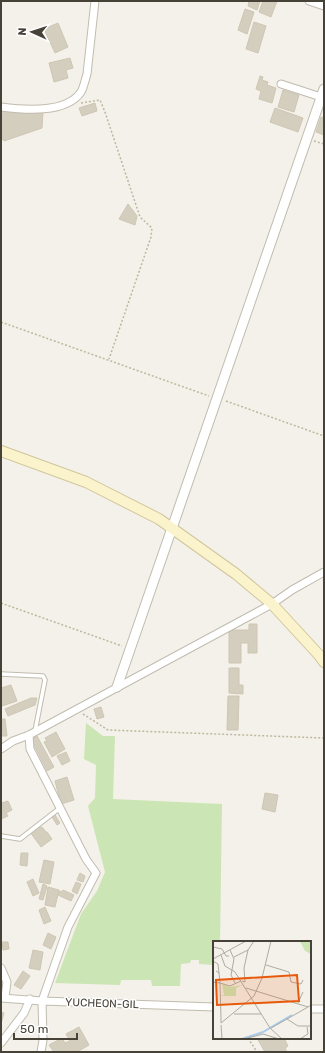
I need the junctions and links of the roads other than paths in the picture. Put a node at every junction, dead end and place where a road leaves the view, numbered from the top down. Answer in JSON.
{"nodes":[{"id":1,"x":95,"y":1,"type":"edge"},
{"id":2,"x":309,"y":1,"type":"edge"},
{"id":3,"x":324,"y":6,"type":"edge"},
{"id":4,"x":281,"y":84,"type":"dead end"},
{"id":5,"x":323,"y":93,"type":"edge"},
{"id":6,"x":1,"y":107,"type":"edge"},
{"id":7,"x":1,"y":451,"type":"edge"},
{"id":8,"x":171,"y":528,"type":"junction"},
{"id":9,"x":324,"y":572,"type":"edge"},
{"id":10,"x":272,"y":604,"type":"junction"},
{"id":11,"x":324,"y":662,"type":"edge"},
{"id":12,"x":1,"y":674,"type":"edge"},
{"id":13,"x":117,"y":687,"type":"junction"},
{"id":14,"x":32,"y":734,"type":"junction"},
{"id":15,"x":1,"y":749,"type":"edge"},
{"id":16,"x":60,"y":808,"type":"junction"},
{"id":17,"x":1,"y":836,"type":"edge"},
{"id":18,"x":1,"y":968,"type":"edge"},
{"id":19,"x":3,"y":997,"type":"edge"},
{"id":20,"x":30,"y":1000,"type":"junction"},
{"id":21,"x":42,"y":1001,"type":"junction"},
{"id":22,"x":213,"y":1007,"type":"edge"},
{"id":23,"x":311,"y":1009,"type":"edge"},
{"id":24,"x":324,"y":1009,"type":"edge"},
{"id":25,"x":1,"y":1043,"type":"edge"},
{"id":26,"x":41,"y":1052,"type":"edge"}],
"edges":[{"from":1,"to":6,"type":"street"},
{"from":2,"to":3,"type":"street"},
{"from":4,"to":5,"type":"street"},
{"from":5,"to":8,"type":"street"},
{"from":7,"to":8,"type":"main road"},
{"from":8,"to":10,"type":"main road"},
{"from":8,"to":13,"type":"street"},
{"from":9,"to":10,"type":"street"},
{"from":10,"to":11,"type":"main road"},
{"from":10,"to":13,"type":"street"},
{"from":12,"to":14,"type":"lane"},
{"from":13,"to":14,"type":"street"},
{"from":14,"to":15,"type":"street"},
{"from":14,"to":16,"type":"street"},
{"from":16,"to":17,"type":"lane"},
{"from":16,"to":21,"type":"street"},
{"from":18,"to":19,"type":"street"},
{"from":19,"to":20,"type":"street","name":"YUCHEON-GIL"},
{"from":20,"to":21,"type":"street","name":"YUCHEON-GIL"},
{"from":20,"to":25,"type":"street"},
{"from":21,"to":22,"type":"street","name":"YUCHEON-GIL"},
{"from":21,"to":26,"type":"street"},
{"from":23,"to":24,"type":"street"}]}
